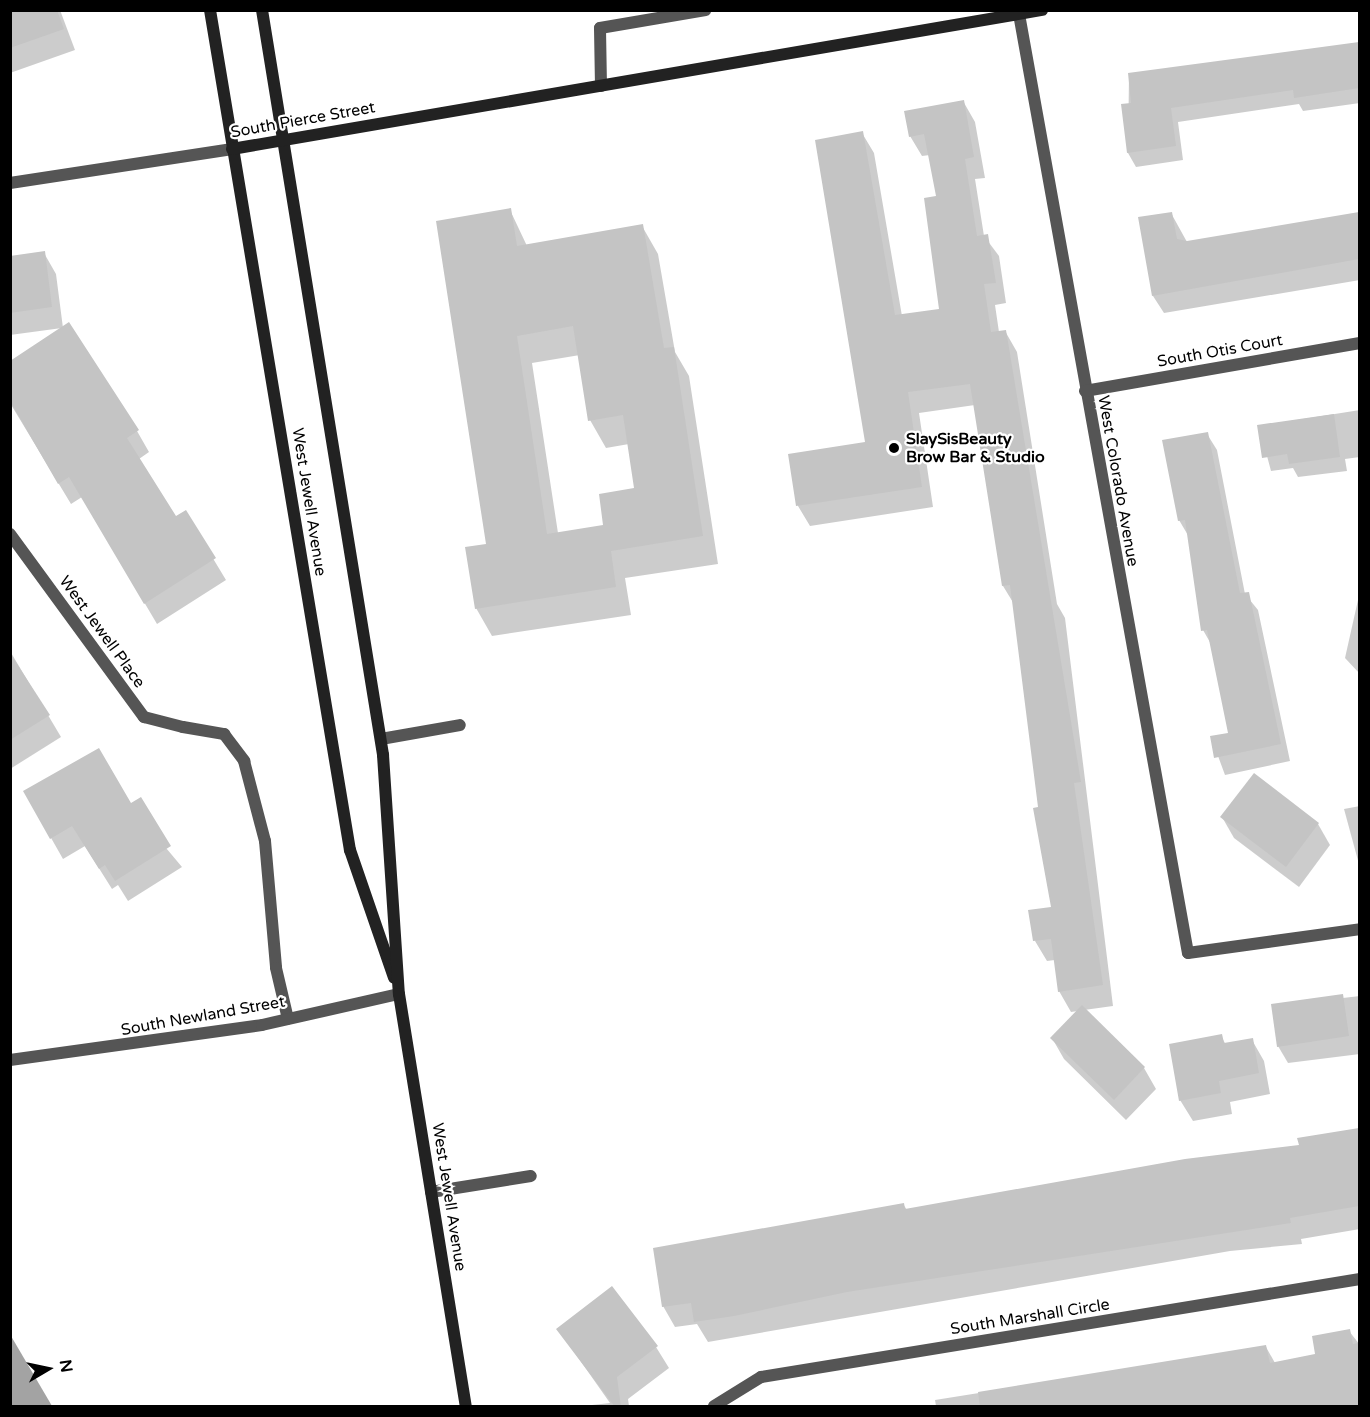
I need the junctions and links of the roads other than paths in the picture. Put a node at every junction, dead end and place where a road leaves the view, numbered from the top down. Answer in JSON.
{"nodes":[{"id":1,"x":210,"y":10,"type":"edge"},
{"id":2,"x":262,"y":10,"type":"edge"},
{"id":3,"x":705,"y":10,"type":"edge"},
{"id":4,"x":1042,"y":10,"type":"edge"},
{"id":5,"x":1019,"y":14,"type":"junction"},
{"id":6,"x":601,"y":86,"type":"junction"},
{"id":7,"x":284,"y":139,"type":"junction"},
{"id":8,"x":232,"y":149,"type":"junction"},
{"id":9,"x":10,"y":183,"type":"edge"},
{"id":10,"x":1359,"y":344,"type":"edge"},
{"id":11,"x":1085,"y":391,"type":"junction"},
{"id":12,"x":10,"y":534,"type":"edge"},
{"id":13,"x":460,"y":725,"type":"dead end"},
{"id":14,"x":381,"y":739,"type":"junction"},
{"id":15,"x":1359,"y":929,"type":"edge"},
{"id":16,"x":399,"y":994,"type":"junction"},
{"id":17,"x":288,"y":1019,"type":"junction"},
{"id":18,"x":10,"y":1060,"type":"edge"},
{"id":19,"x":531,"y":1176,"type":"dead end"},
{"id":20,"x":431,"y":1192,"type":"junction"},
{"id":21,"x":1359,"y":1280,"type":"edge"},
{"id":22,"x":466,"y":1407,"type":"edge"},
{"id":23,"x":714,"y":1407,"type":"edge"}],
"edges":[{"from":1,"to":8,"type":"main road","name":"West Jewell Avenue"},
{"from":2,"to":7,"type":"main road","name":"West Jewell Avenue"},
{"from":3,"to":6,"type":"street"},
{"from":4,"to":5,"type":"main road","name":"South Pierce Street"},
{"from":5,"to":6,"type":"main road","name":"South Pierce Street"},
{"from":5,"to":11,"type":"street","name":"West Colorado Avenue"},
{"from":6,"to":7,"type":"main road","name":"South Pierce Street"},
{"from":7,"to":8,"type":"main road","name":"South Pierce Street"},
{"from":7,"to":14,"type":"main road","name":"West Jewell Avenue"},
{"from":8,"to":9,"type":"street","name":"South Pierce Street"},
{"from":8,"to":16,"type":"main road","name":"West Jewell Avenue"},
{"from":10,"to":11,"type":"street","name":"South Otis Court"},
{"from":11,"to":15,"type":"street","name":"West Colorado Avenue"},
{"from":12,"to":17,"type":"street","name":"West Jewell Place"},
{"from":13,"to":14,"type":"street"},
{"from":14,"to":16,"type":"main road","name":"West Jewell Avenue"},
{"from":16,"to":17,"type":"street","name":"South Newland Street"},
{"from":16,"to":20,"type":"main road","name":"West Jewell Avenue"},
{"from":17,"to":18,"type":"street","name":"South Newland Street"},
{"from":19,"to":20,"type":"street"},
{"from":20,"to":22,"type":"main road","name":"West Jewell Avenue"},
{"from":21,"to":23,"type":"street","name":"South Marshall Circle"}]}
